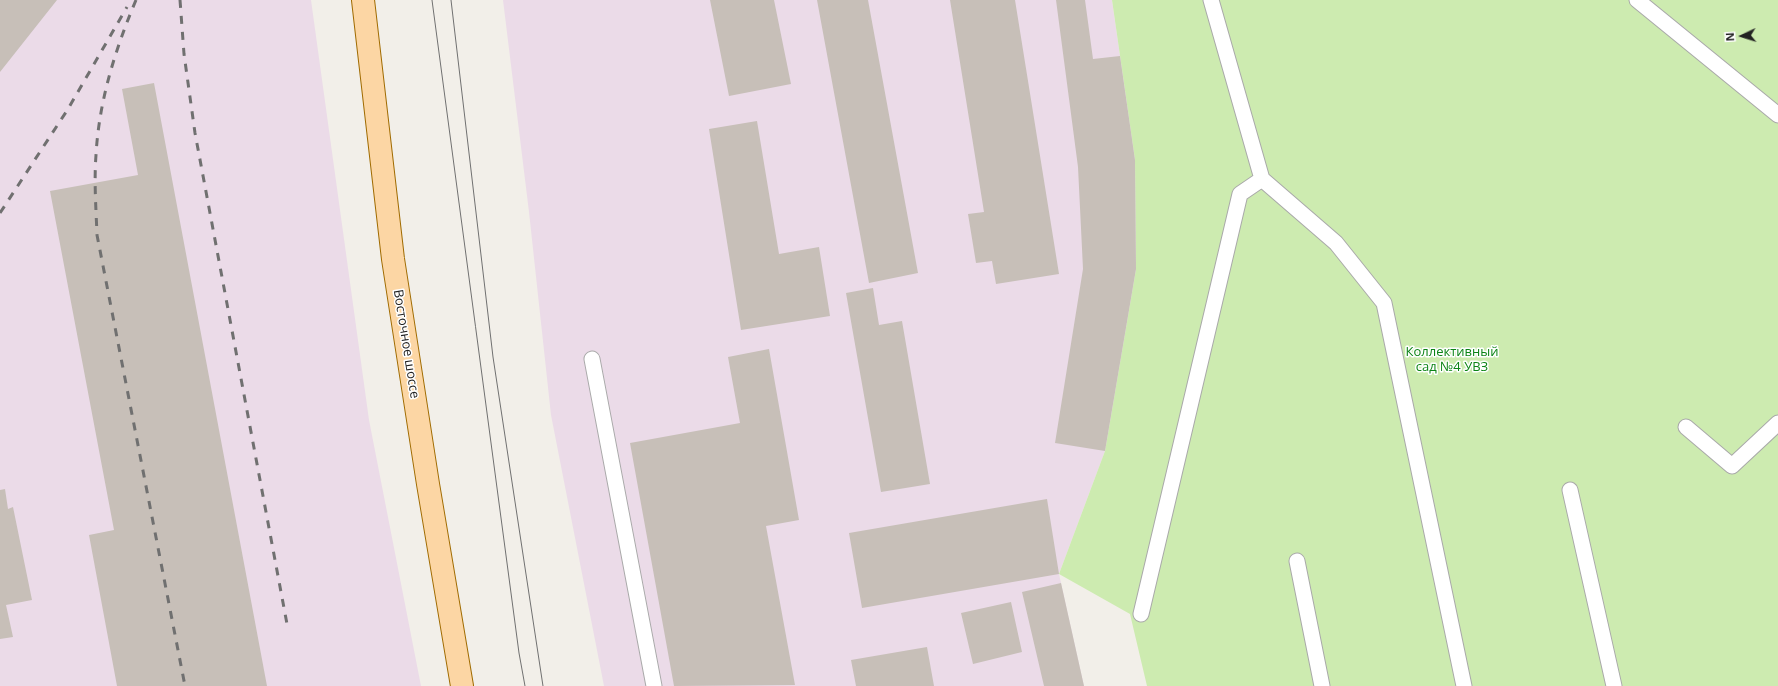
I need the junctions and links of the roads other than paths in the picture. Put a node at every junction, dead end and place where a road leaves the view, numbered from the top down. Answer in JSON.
{"nodes":[{"id":1,"x":363,"y":0,"type":"edge"},
{"id":2,"x":1211,"y":0,"type":"edge"},
{"id":3,"x":1638,"y":0,"type":"edge"},
{"id":4,"x":1778,"y":115,"type":"edge"},
{"id":5,"x":1262,"y":179,"type":"junction"},
{"id":6,"x":592,"y":359,"type":"dead end"},
{"id":7,"x":1778,"y":422,"type":"edge"},
{"id":8,"x":1686,"y":427,"type":"dead end"},
{"id":9,"x":1570,"y":490,"type":"dead end"},
{"id":10,"x":1297,"y":561,"type":"dead end"},
{"id":11,"x":1141,"y":614,"type":"dead end"},
{"id":12,"x":462,"y":686,"type":"edge"},
{"id":13,"x":654,"y":686,"type":"edge"},
{"id":14,"x":1322,"y":686,"type":"edge"},
{"id":15,"x":1464,"y":686,"type":"edge"},
{"id":16,"x":1614,"y":686,"type":"edge"}],
"edges":[{"from":1,"to":12,"type":"main road","name":"Восточное шоссе"},
{"from":2,"to":5,"type":"lane"},
{"from":3,"to":4,"type":"lane"},
{"from":5,"to":11,"type":"lane"},
{"from":5,"to":15,"type":"lane"},
{"from":6,"to":13,"type":"lane"},
{"from":7,"to":8,"type":"lane"},
{"from":9,"to":16,"type":"lane"},
{"from":10,"to":14,"type":"lane"}]}
